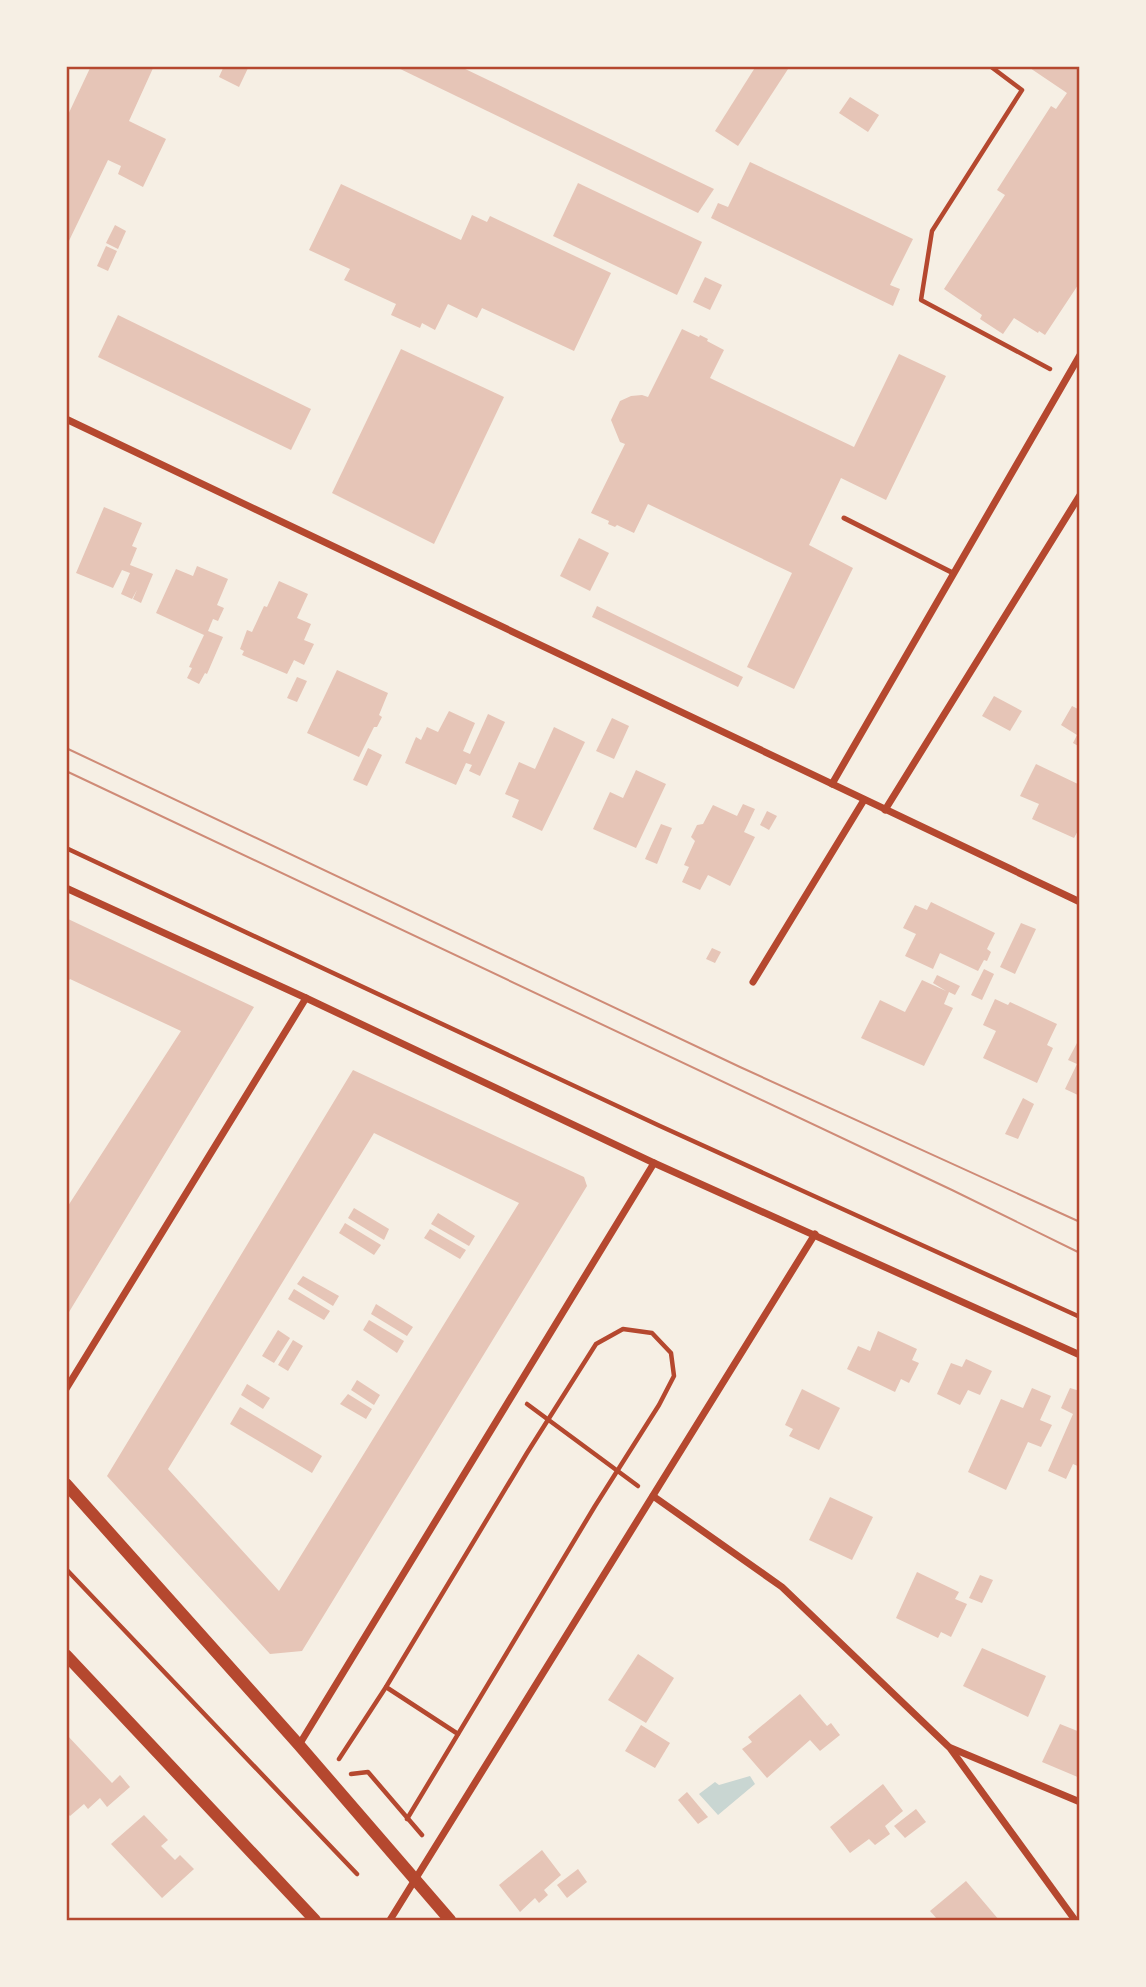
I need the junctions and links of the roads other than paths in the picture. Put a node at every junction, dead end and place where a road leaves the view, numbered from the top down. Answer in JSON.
{"nodes":[{"id":1,"x":1079,"y":357,"type":"edge"},
{"id":2,"x":66,"y":419,"type":"edge"},
{"id":3,"x":1080,"y":495,"type":"edge"},
{"id":4,"x":844,"y":518,"type":"dead end"},
{"id":5,"x":953,"y":573,"type":"junction"},
{"id":6,"x":832,"y":785,"type":"junction"},
{"id":7,"x":864,"y":800,"type":"junction"},
{"id":8,"x":886,"y":810,"type":"junction"},
{"id":9,"x":66,"y":888,"type":"edge"},
{"id":10,"x":1080,"y":902,"type":"edge"},
{"id":11,"x":753,"y":982,"type":"dead end"},
{"id":12,"x":306,"y":998,"type":"junction"},
{"id":13,"x":654,"y":1163,"type":"junction"},
{"id":14,"x":815,"y":1234,"type":"junction"},
{"id":15,"x":1080,"y":1355,"type":"edge"},
{"id":16,"x":66,"y":1389,"type":"edge"},
{"id":17,"x":66,"y":1484,"type":"edge"},
{"id":18,"x":653,"y":1496,"type":"junction"},
{"id":19,"x":66,"y":1656,"type":"edge"},
{"id":20,"x":299,"y":1745,"type":"junction"},
{"id":21,"x":950,"y":1748,"type":"junction"},
{"id":22,"x":1080,"y":1802,"type":"edge"},
{"id":23,"x":415,"y":1879,"type":"junction"},
{"id":24,"x":315,"y":1920,"type":"edge"},
{"id":25,"x":390,"y":1920,"type":"edge"},
{"id":26,"x":450,"y":1920,"type":"edge"},
{"id":27,"x":1075,"y":1920,"type":"edge"}],
"edges":[{"from":1,"to":5,"type":"street"},
{"from":2,"to":6,"type":"street"},
{"from":3,"to":8,"type":"street"},
{"from":4,"to":5,"type":"lane"},
{"from":5,"to":6,"type":"street"},
{"from":6,"to":7,"type":"street"},
{"from":7,"to":8,"type":"street"},
{"from":7,"to":11,"type":"street"},
{"from":8,"to":10,"type":"street"},
{"from":9,"to":12,"type":"street"},
{"from":12,"to":13,"type":"street"},
{"from":12,"to":16,"type":"street"},
{"from":13,"to":14,"type":"street"},
{"from":13,"to":20,"type":"street"},
{"from":14,"to":15,"type":"street"},
{"from":14,"to":18,"type":"street"},
{"from":17,"to":20,"type":"street"},
{"from":18,"to":21,"type":"street"},
{"from":18,"to":23,"type":"street"},
{"from":19,"to":24,"type":"street"},
{"from":20,"to":23,"type":"street"},
{"from":21,"to":22,"type":"street"},
{"from":21,"to":27,"type":"street"},
{"from":23,"to":25,"type":"street"},
{"from":23,"to":26,"type":"street"}]}
